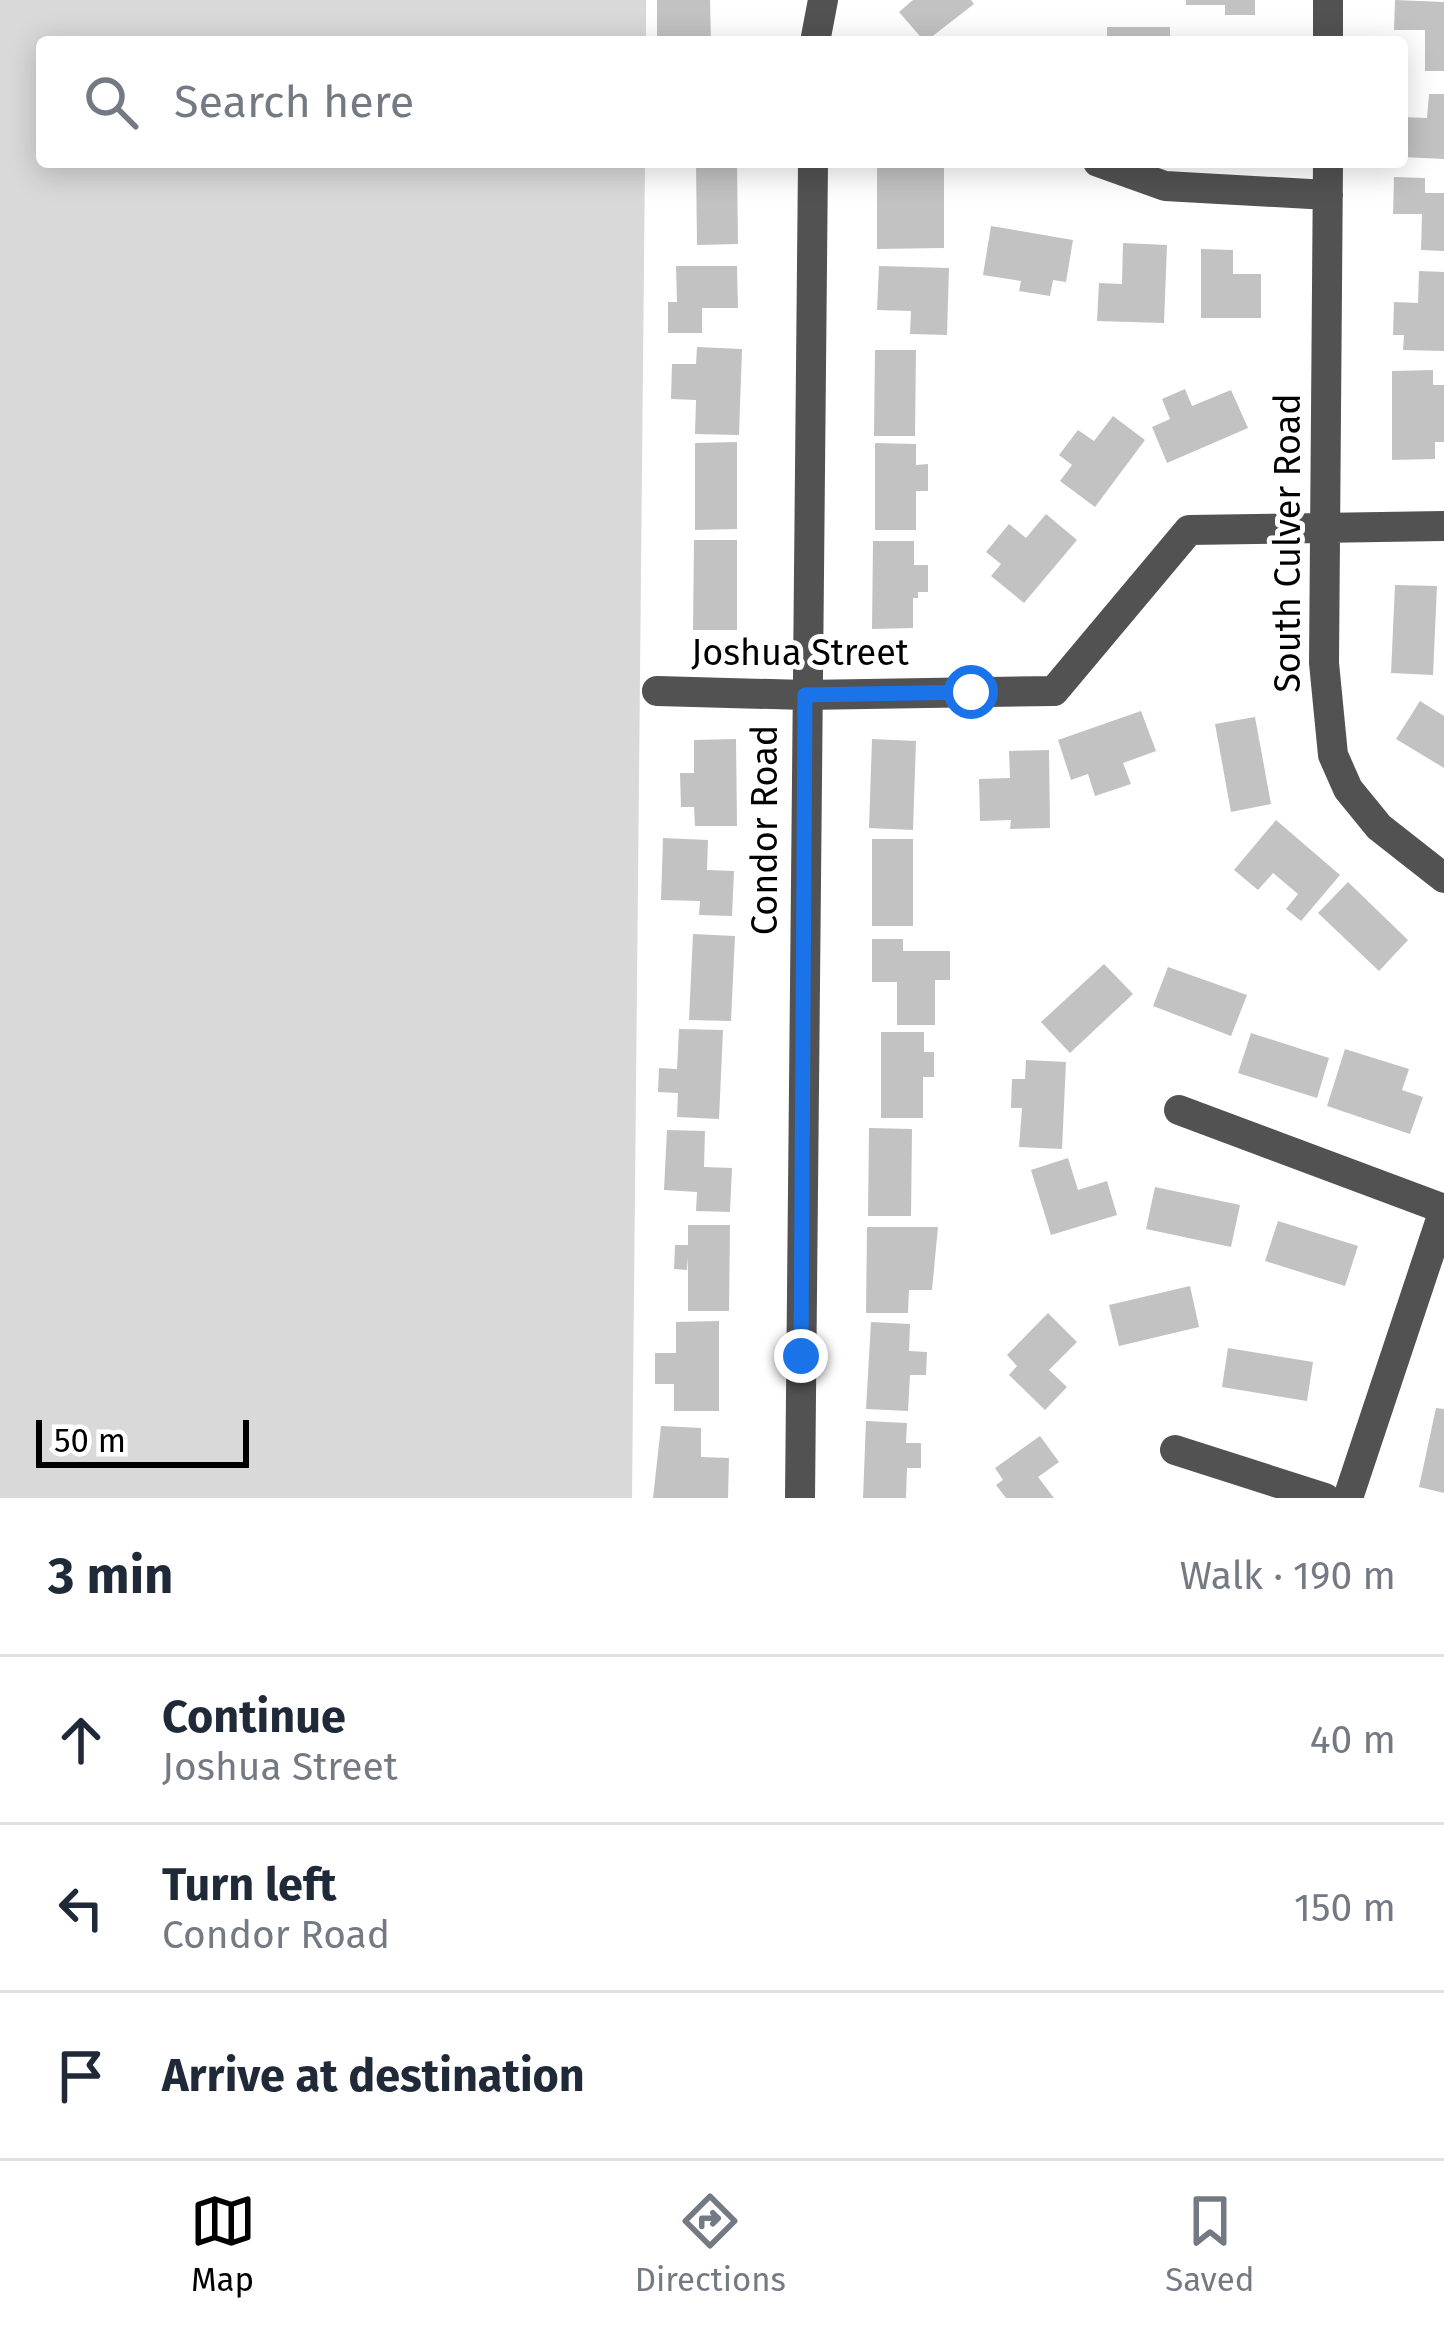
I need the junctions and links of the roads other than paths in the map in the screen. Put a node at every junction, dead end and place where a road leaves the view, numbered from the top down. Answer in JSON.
{"nodes":[{"id":1,"x":823,"y":0,"type":"edge"},
{"id":2,"x":1328,"y":0,"type":"edge"},
{"id":3,"x":816,"y":36,"type":"edge"},
{"id":4,"x":1328,"y":36,"type":"edge"},
{"id":5,"x":813,"y":168,"type":"edge"},
{"id":6,"x":1115,"y":168,"type":"edge"},
{"id":7,"x":1328,"y":168,"type":"edge"},
{"id":8,"x":1328,"y":195,"type":"junction"},
{"id":9,"x":1325,"y":525,"type":"junction"},
{"id":10,"x":1444,"y":526,"type":"edge"},
{"id":11,"x":657,"y":691,"type":"dead end"},
{"id":12,"x":805,"y":695,"type":"junction"},
{"id":13,"x":1444,"y":878,"type":"edge"},
{"id":14,"x":1179,"y":1110,"type":"dead end"},
{"id":15,"x":1444,"y":1209,"type":"edge"},
{"id":16,"x":1175,"y":1450,"type":"dead end"},
{"id":17,"x":800,"y":1498,"type":"edge"},
{"id":18,"x":1325,"y":1498,"type":"edge"},
{"id":19,"x":1348,"y":1498,"type":"edge"}],
"edges":[{"from":1,"to":3,"type":"street"},
{"from":2,"to":4,"type":"street"},
{"from":5,"to":12,"type":"street","name":"Condor Road"},
{"from":6,"to":8,"type":"street"},
{"from":7,"to":8,"type":"street","name":"South Culver Road"},
{"from":8,"to":9,"type":"street","name":"South Culver Road"},
{"from":9,"to":10,"type":"street","name":"Joshua Street"},
{"from":9,"to":12,"type":"street","name":"Joshua Street"},
{"from":9,"to":13,"type":"street","name":"South Culver Road"},
{"from":11,"to":12,"type":"street","name":"Joshua Street"},
{"from":12,"to":17,"type":"street","name":"Condor Road"},
{"from":14,"to":15,"type":"street"},
{"from":15,"to":19,"type":"street"},
{"from":16,"to":18,"type":"street"}]}
